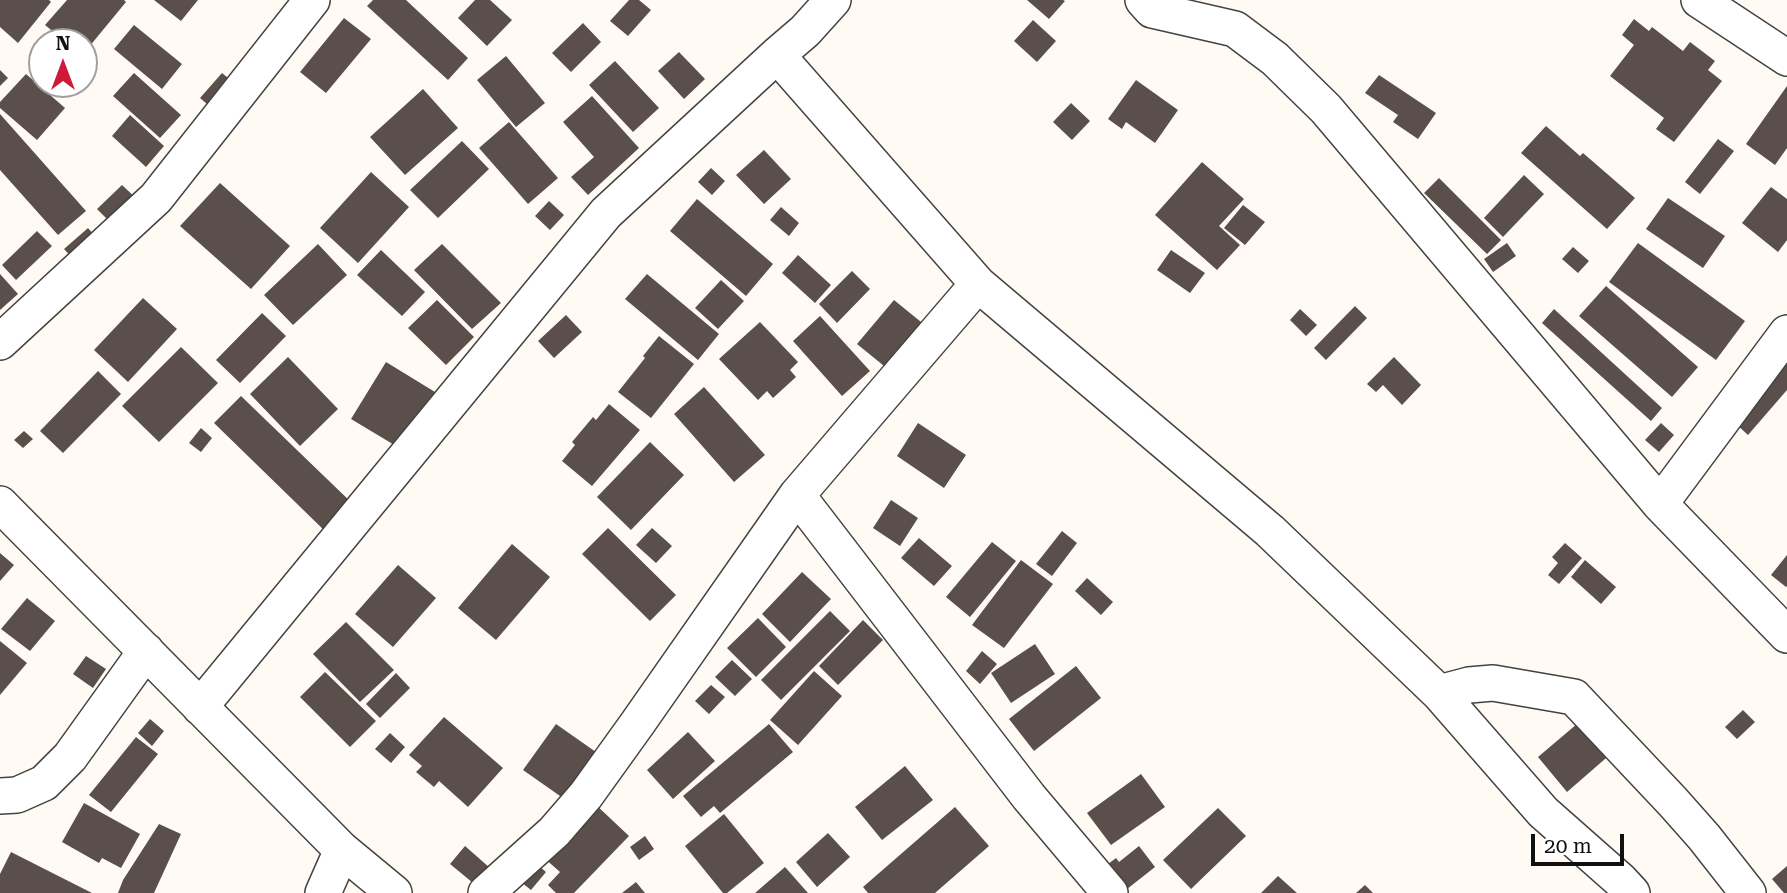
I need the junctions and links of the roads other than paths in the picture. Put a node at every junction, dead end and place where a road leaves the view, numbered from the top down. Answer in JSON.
{"nodes":[{"id":1,"x":312,"y":0,"type":"edge"},
{"id":2,"x":833,"y":0,"type":"edge"},
{"id":3,"x":1143,"y":0,"type":"edge"},
{"id":4,"x":1699,"y":0,"type":"edge"},
{"id":5,"x":777,"y":55,"type":"junction"},
{"id":6,"x":1787,"y":58,"type":"edge"},
{"id":7,"x":978,"y":284,"type":"junction"},
{"id":8,"x":1787,"y":333,"type":"edge"},
{"id":9,"x":0,"y":342,"type":"edge"},
{"id":10,"x":797,"y":495,"type":"junction"},
{"id":11,"x":0,"y":504,"type":"edge"},
{"id":12,"x":1660,"y":504,"type":"junction"},
{"id":13,"x":1787,"y":635,"type":"edge"},
{"id":14,"x":146,"y":652,"type":"junction"},
{"id":15,"x":1439,"y":693,"type":"junction"},
{"id":16,"x":200,"y":708,"type":"junction"},
{"id":17,"x":0,"y":796,"type":"edge"},
{"id":18,"x":342,"y":850,"type":"junction"},
{"id":19,"x":323,"y":893,"type":"edge"},
{"id":20,"x":394,"y":893,"type":"edge"},
{"id":21,"x":486,"y":893,"type":"edge"},
{"id":22,"x":1110,"y":893,"type":"edge"},
{"id":23,"x":1632,"y":893,"type":"edge"},
{"id":24,"x":1748,"y":893,"type":"edge"}],
"edges":[{"from":1,"to":9,"type":"street"},
{"from":2,"to":5,"type":"street"},
{"from":3,"to":12,"type":"street"},
{"from":4,"to":6,"type":"street"},
{"from":5,"to":7,"type":"street"},
{"from":5,"to":16,"type":"street"},
{"from":7,"to":10,"type":"street"},
{"from":7,"to":15,"type":"street"},
{"from":8,"to":12,"type":"street"},
{"from":10,"to":21,"type":"street"},
{"from":10,"to":22,"type":"street"},
{"from":11,"to":14,"type":"street"},
{"from":12,"to":13,"type":"street"},
{"from":14,"to":16,"type":"street"},
{"from":14,"to":17,"type":"street"},
{"from":15,"to":23,"type":"street"},
{"from":15,"to":24,"type":"street"},
{"from":16,"to":18,"type":"street"},
{"from":18,"to":19,"type":"street"},
{"from":18,"to":20,"type":"street"}]}
